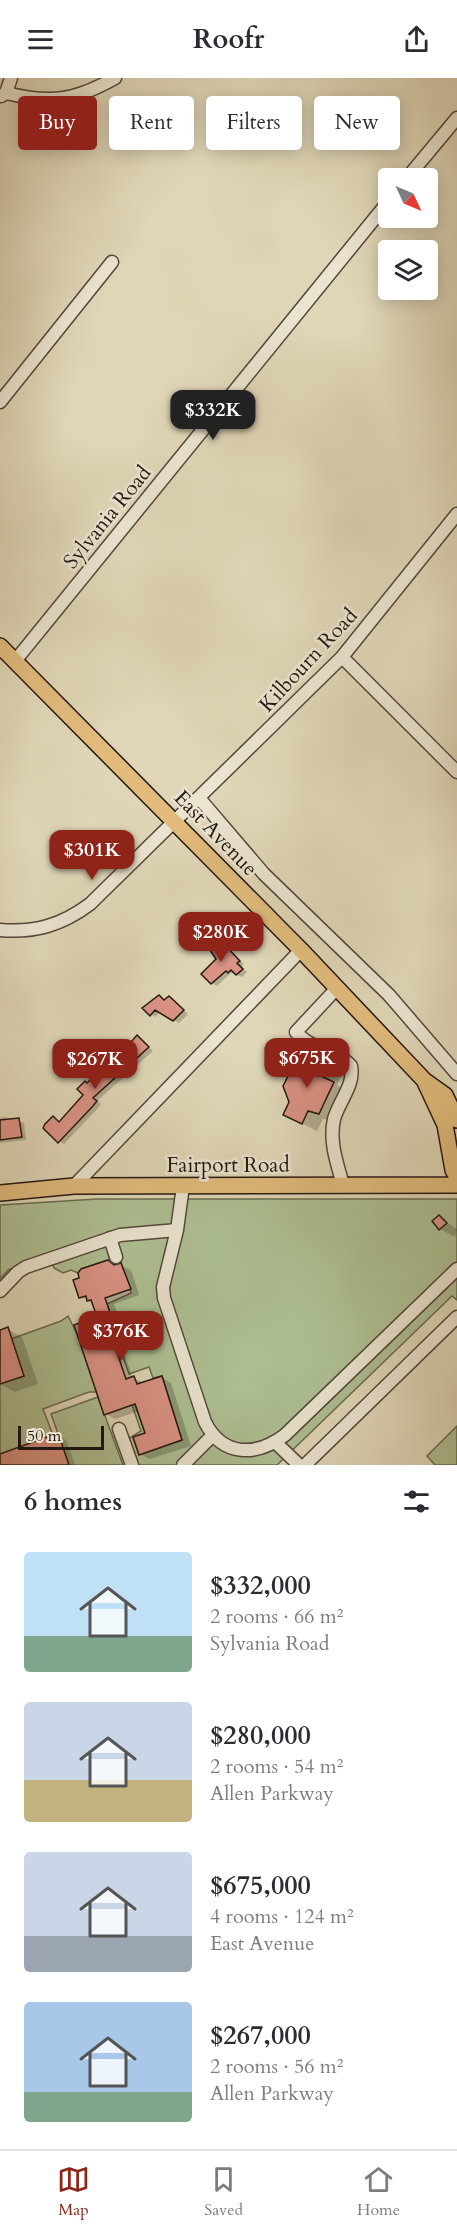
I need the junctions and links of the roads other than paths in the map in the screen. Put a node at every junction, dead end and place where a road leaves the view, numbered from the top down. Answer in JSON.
{"nodes":[{"id":1,"x":11,"y":78,"type":"edge"},
{"id":2,"x":115,"y":78,"type":"edge"},
{"id":3,"x":3,"y":95,"type":"edge"},
{"id":4,"x":457,"y":118,"type":"edge"},
{"id":5,"x":416,"y":168,"type":"edge"},
{"id":6,"x":378,"y":214,"type":"edge"},
{"id":7,"x":112,"y":262,"type":"dead end"},
{"id":8,"x":0,"y":402,"type":"edge"},
{"id":9,"x":457,"y":514,"type":"edge"},
{"id":10,"x":0,"y":646,"type":"edge"},
{"id":11,"x":342,"y":657,"type":"junction"},
{"id":12,"x":15,"y":661,"type":"junction"},
{"id":13,"x":457,"y":772,"type":"edge"},
{"id":14,"x":199,"y":798,"type":"junction"},
{"id":15,"x":175,"y":821,"type":"junction"},
{"id":16,"x":0,"y":930,"type":"edge"},
{"id":17,"x":301,"y":950,"type":"junction"},
{"id":18,"x":337,"y":988,"type":"junction"},
{"id":19,"x":457,"y":1074,"type":"edge"},
{"id":20,"x":424,"y":1080,"type":"junction"},
{"id":21,"x":444,"y":1095,"type":"junction"},
{"id":22,"x":457,"y":1108,"type":"edge"},
{"id":23,"x":457,"y":1120,"type":"edge"},
{"id":24,"x":457,"y":1177,"type":"edge"},
{"id":25,"x":343,"y":1185,"type":"junction"},
{"id":26,"x":457,"y":1185,"type":"edge"},
{"id":27,"x":74,"y":1186,"type":"junction"},
{"id":28,"x":183,"y":1186,"type":"junction"},
{"id":29,"x":0,"y":1193,"type":"edge"},
{"id":30,"x":177,"y":1230,"type":"junction"},
{"id":31,"x":110,"y":1238,"type":"junction"},
{"id":32,"x":116,"y":1257,"type":"dead end"},
{"id":33,"x":457,"y":1269,"type":"edge"},
{"id":34,"x":2,"y":1290,"type":"edge"},
{"id":35,"x":457,"y":1317,"type":"edge"},
{"id":36,"x":120,"y":1429,"type":"dead end"},
{"id":37,"x":213,"y":1435,"type":"junction"},
{"id":38,"x":275,"y":1442,"type":"junction"},
{"id":39,"x":132,"y":1465,"type":"edge"},
{"id":40,"x":183,"y":1465,"type":"edge"},
{"id":41,"x":299,"y":1465,"type":"edge"},
{"id":42,"x":305,"y":1465,"type":"edge"}],
"edges":[{"from":1,"to":3,"type":"street"},
{"from":2,"to":3,"type":"street"},
{"from":4,"to":5,"type":"street"},
{"from":6,"to":12,"type":"street","name":"Sylvania Road"},
{"from":7,"to":8,"type":"street"},
{"from":9,"to":11,"type":"street","name":"Kilbourn Road"},
{"from":10,"to":12,"type":"main road","name":"East Avenue"},
{"from":11,"to":13,"type":"street"},
{"from":11,"to":14,"type":"street","name":"Kilbourn Road"},
{"from":12,"to":15,"type":"main road","name":"East Avenue"},
{"from":14,"to":15,"type":"street","name":"Kilbourn Road"},
{"from":14,"to":19,"type":"street"},
{"from":15,"to":16,"type":"street","name":"Kilbourn Road"},
{"from":15,"to":17,"type":"main road","name":"East Avenue"},
{"from":17,"to":18,"type":"main road","name":"East Avenue"},
{"from":17,"to":27,"type":"street"},
{"from":18,"to":20,"type":"main road","name":"East Avenue"},
{"from":18,"to":25,"type":"street"},
{"from":20,"to":21,"type":"main road","name":"East Avenue"},
{"from":20,"to":24,"type":"main road","name":"East Avenue"},
{"from":21,"to":22,"type":"main road"},
{"from":21,"to":23,"type":"main road","name":"East Avenue"},
{"from":25,"to":26,"type":"main road","name":"Fairport Road"},
{"from":25,"to":28,"type":"main road","name":"Fairport Road"},
{"from":27,"to":28,"type":"main road","name":"Fairport Road"},
{"from":27,"to":29,"type":"main road","name":"Fairport Road"},
{"from":28,"to":30,"type":"street"},
{"from":30,"to":31,"type":"street"},
{"from":30,"to":37,"type":"street"},
{"from":31,"to":32,"type":"street"},
{"from":31,"to":34,"type":"street"},
{"from":33,"to":38,"type":"street"},
{"from":35,"to":42,"type":"street"},
{"from":36,"to":39,"type":"street"},
{"from":37,"to":38,"type":"street"},
{"from":37,"to":40,"type":"street"},
{"from":38,"to":41,"type":"street"}]}
